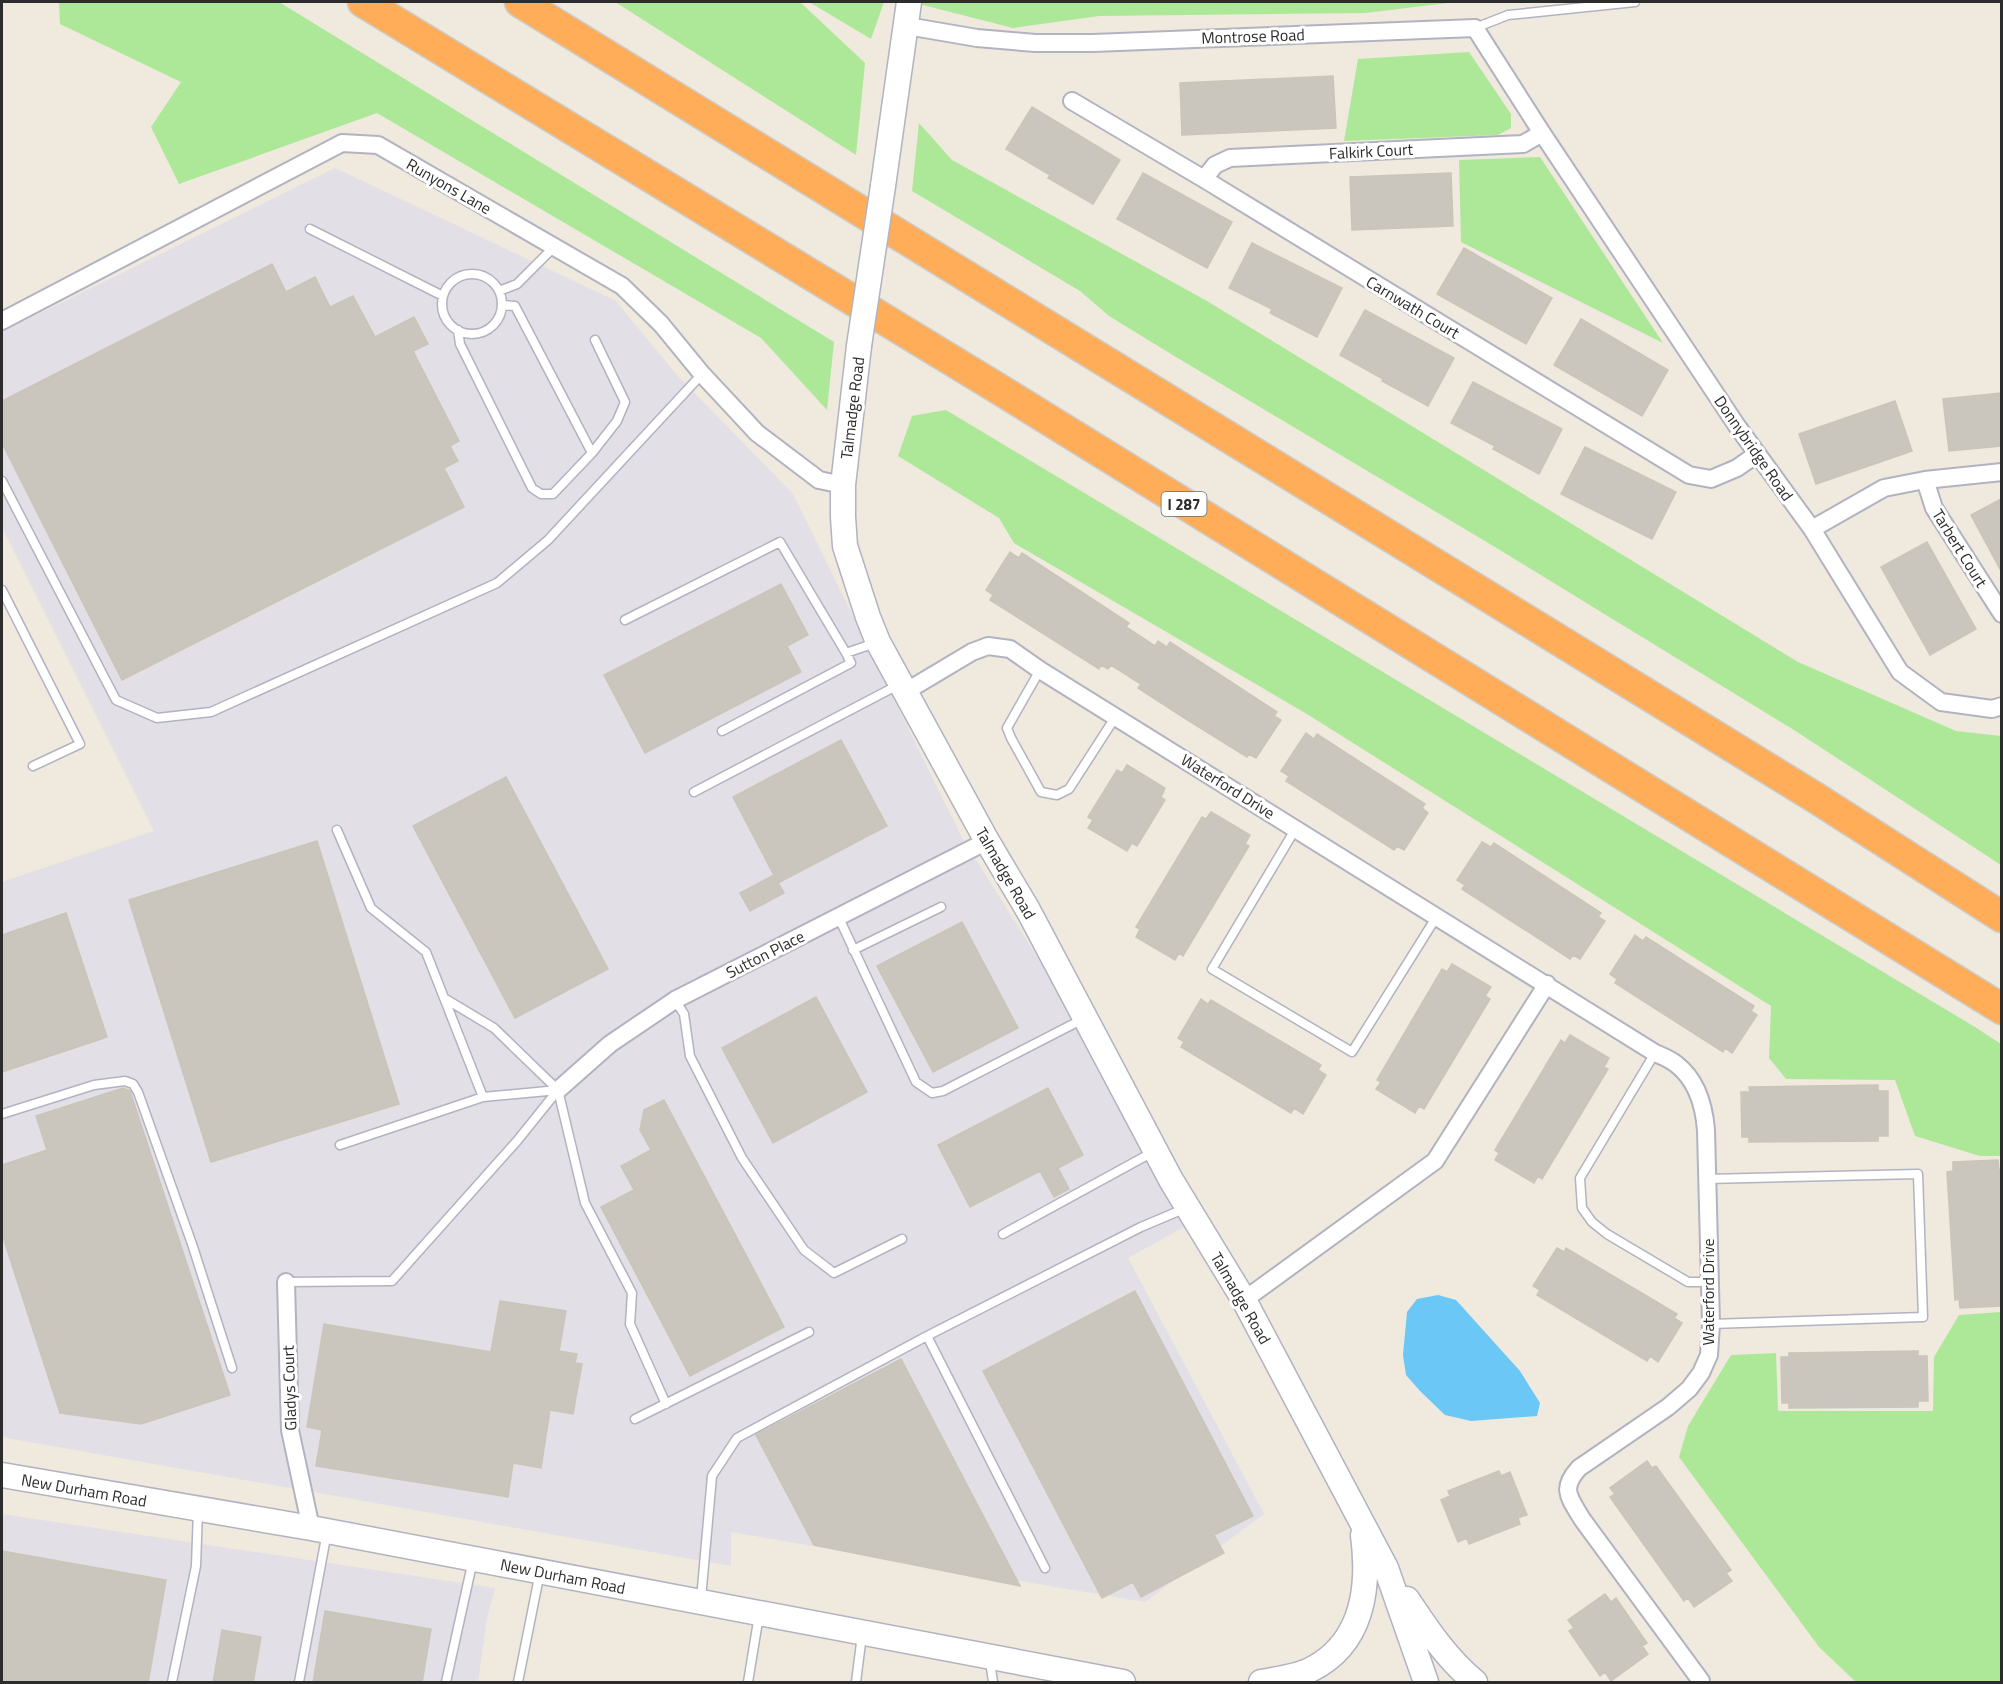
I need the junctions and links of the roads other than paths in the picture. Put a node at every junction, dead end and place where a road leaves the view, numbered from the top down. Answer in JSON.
{"nodes":[{"id":1,"x":363,"y":2,"type":"edge"},
{"id":2,"x":520,"y":2,"type":"edge"},
{"id":3,"x":909,"y":2,"type":"edge"},
{"id":4,"x":1635,"y":2,"type":"edge"},
{"id":5,"x":907,"y":26,"type":"junction"},
{"id":6,"x":1475,"y":28,"type":"junction"},
{"id":7,"x":1071,"y":101,"type":"dead end"},
{"id":8,"x":1542,"y":133,"type":"junction"},
{"id":9,"x":1204,"y":179,"type":"junction"},
{"id":10,"x":309,"y":229,"type":"dead end"},
{"id":11,"x":554,"y":247,"type":"junction"},
{"id":12,"x":499,"y":291,"type":"junction"},
{"id":13,"x":443,"y":296,"type":"junction"},
{"id":14,"x":502,"y":304,"type":"junction"},
{"id":15,"x":2,"y":321,"type":"edge"},
{"id":16,"x":458,"y":330,"type":"junction"},
{"id":17,"x":595,"y":340,"type":"dead end"},
{"id":18,"x":702,"y":374,"type":"junction"},
{"id":19,"x":592,"y":453,"type":"junction"},
{"id":20,"x":1757,"y":454,"type":"junction"},
{"id":21,"x":2001,"y":472,"type":"edge"},
{"id":22,"x":1925,"y":480,"type":"junction"},
{"id":23,"x":2,"y":481,"type":"edge"},
{"id":24,"x":843,"y":485,"type":"junction"},
{"id":25,"x":1812,"y":529,"type":"junction"},
{"id":26,"x":2,"y":590,"type":"edge"},
{"id":27,"x":2001,"y":614,"type":"edge"},
{"id":28,"x":626,"y":620,"type":"dead end"},
{"id":29,"x":878,"y":642,"type":"junction"},
{"id":30,"x":846,"y":653,"type":"junction"},
{"id":31,"x":1040,"y":670,"type":"junction"},
{"id":32,"x":903,"y":688,"type":"junction"},
{"id":33,"x":2001,"y":706,"type":"edge"},
{"id":34,"x":1116,"y":716,"type":"junction"},
{"id":35,"x":722,"y":731,"type":"dead end"},
{"id":36,"x":33,"y":766,"type":"dead end"},
{"id":37,"x":694,"y":792,"type":"dead end"},
{"id":38,"x":1296,"y":828,"type":"junction"},
{"id":39,"x":338,"y":830,"type":"dead end"},
{"id":40,"x":987,"y":841,"type":"junction"},
{"id":41,"x":941,"y":907,"type":"dead end"},
{"id":42,"x":837,"y":916,"type":"junction"},
{"id":43,"x":1437,"y":916,"type":"junction"},
{"id":44,"x":2001,"y":917,"type":"edge"},
{"id":45,"x":853,"y":950,"type":"junction"},
{"id":46,"x":1547,"y":984,"type":"junction"},
{"id":47,"x":444,"y":998,"type":"junction"},
{"id":48,"x":675,"y":1000,"type":"junction"},
{"id":49,"x":2001,"y":1009,"type":"edge"},
{"id":50,"x":1085,"y":1017,"type":"junction"},
{"id":51,"x":1655,"y":1053,"type":"junction"},
{"id":52,"x":558,"y":1090,"type":"junction"},
{"id":53,"x":483,"y":1097,"type":"junction"},
{"id":54,"x":2,"y":1114,"type":"edge"},
{"id":55,"x":340,"y":1145,"type":"dead end"},
{"id":56,"x":1156,"y":1150,"type":"junction"},
{"id":57,"x":1707,"y":1179,"type":"junction"},
{"id":58,"x":1188,"y":1207,"type":"junction"},
{"id":59,"x":1003,"y":1233,"type":"dead end"},
{"id":60,"x":902,"y":1239,"type":"dead end"},
{"id":61,"x":286,"y":1282,"type":"joint"},
{"id":62,"x":1710,"y":1282,"type":"junction"},
{"id":63,"x":1244,"y":1300,"type":"junction"},
{"id":64,"x":1711,"y":1324,"type":"junction"},
{"id":65,"x":809,"y":1332,"type":"dead end"},
{"id":66,"x":927,"y":1336,"type":"junction"},
{"id":67,"x":232,"y":1368,"type":"dead end"},
{"id":68,"x":666,"y":1404,"type":"junction"},
{"id":69,"x":635,"y":1419,"type":"dead end"},
{"id":70,"x":2,"y":1475,"type":"edge"},
{"id":71,"x":198,"y":1509,"type":"junction"},
{"id":72,"x":1362,"y":1521,"type":"junction"},
{"id":73,"x":319,"y":1530,"type":"junction"},
{"id":74,"x":473,"y":1559,"type":"junction"},
{"id":75,"x":1045,"y":1568,"type":"dead end"},
{"id":76,"x":1386,"y":1568,"type":"junction"},
{"id":77,"x":540,"y":1572,"type":"junction"},
{"id":78,"x":700,"y":1602,"type":"junction"},
{"id":79,"x":759,"y":1614,"type":"junction"},
{"id":80,"x":863,"y":1633,"type":"junction"},
{"id":81,"x":989,"y":1657,"type":"junction"},
{"id":82,"x":1701,"y":1681,"type":"dead end"},
{"id":83,"x":172,"y":1683,"type":"edge"},
{"id":84,"x":299,"y":1683,"type":"edge"},
{"id":85,"x":446,"y":1683,"type":"edge"},
{"id":86,"x":518,"y":1683,"type":"edge"},
{"id":87,"x":748,"y":1683,"type":"edge"},
{"id":88,"x":856,"y":1683,"type":"edge"},
{"id":89,"x":993,"y":1683,"type":"edge"},
{"id":90,"x":1123,"y":1683,"type":"edge"},
{"id":91,"x":1261,"y":1683,"type":"edge"},
{"id":92,"x":1426,"y":1683,"type":"edge"},
{"id":93,"x":1475,"y":1683,"type":"edge"}],
"edges":[{"from":1,"to":49,"type":"highway","number":"I 287"},
{"from":2,"to":44,"type":"highway"},
{"from":3,"to":5,"type":"street","name":"Talmadge Road"},
{"from":4,"to":6,"type":"lane"},
{"from":5,"to":6,"type":"street","name":"Montrose Road"},
{"from":5,"to":24,"type":"street","name":"Talmadge Road","bridge":true},
{"from":6,"to":8,"type":"street"},
{"from":7,"to":9,"type":"street","name":"Carnwath Court"},
{"from":8,"to":9,"type":"street","name":"Falkirk Court"},
{"from":8,"to":20,"type":"street","name":"Donnybridge Road"},
{"from":9,"to":20,"type":"street","name":"Carnwath Court"},
{"from":10,"to":13,"type":"lane"},
{"from":11,"to":12,"type":"lane"},
{"from":11,"to":15,"type":"street","name":"Runyons Lane"},
{"from":11,"to":18,"type":"street","name":"Runyons Lane"},
{"from":12,"to":13,"type":"lane"},
{"from":12,"to":14,"type":"lane"},
{"from":13,"to":16,"type":"lane"},
{"from":14,"to":16,"type":"lane"},
{"from":14,"to":19,"type":"lane"},
{"from":16,"to":19,"type":"lane"},
{"from":17,"to":19,"type":"lane"},
{"from":18,"to":23,"type":"lane"},
{"from":18,"to":24,"type":"street","name":"Runyons Lane"},
{"from":20,"to":25,"type":"street","name":"Donnybridge Road"},
{"from":21,"to":22,"type":"street"},
{"from":22,"to":25,"type":"street"},
{"from":22,"to":27,"type":"street","name":"Tarbert Court"},
{"from":24,"to":29,"type":"street","name":"Talmadge Road"},
{"from":25,"to":33,"type":"street","name":"Donnybridge Road"},
{"from":26,"to":36,"type":"lane"},
{"from":28,"to":30,"type":"lane"},
{"from":29,"to":30,"type":"lane"},
{"from":29,"to":32,"type":"street","name":"Talmadge Road"},
{"from":30,"to":35,"type":"lane"},
{"from":31,"to":32,"type":"street","name":"Waterford Drive"},
{"from":31,"to":34,"type":"street","name":"Waterford Drive"},
{"from":31,"to":34,"type":"lane"},
{"from":32,"to":37,"type":"lane"},
{"from":32,"to":40,"type":"street","name":"Talmadge Road"},
{"from":34,"to":38,"type":"street","name":"Waterford Drive"},
{"from":38,"to":43,"type":"street","name":"Waterford Drive"},
{"from":38,"to":43,"type":"lane"},
{"from":39,"to":47,"type":"lane"},
{"from":40,"to":42,"type":"street","name":"Sutton Place"},
{"from":40,"to":50,"type":"street","name":"Talmadge Road"},
{"from":41,"to":45,"type":"lane"},
{"from":42,"to":45,"type":"lane"},
{"from":42,"to":48,"type":"street","name":"Sutton Place"},
{"from":43,"to":46,"type":"street","name":"Waterford Drive"},
{"from":45,"to":50,"type":"lane"},
{"from":46,"to":51,"type":"street","name":"Waterford Drive"},
{"from":46,"to":63,"type":"street"},
{"from":47,"to":52,"type":"lane"},
{"from":47,"to":53,"type":"lane"},
{"from":48,"to":52,"type":"street","name":"Sutton Place"},
{"from":48,"to":60,"type":"lane"},
{"from":50,"to":56,"type":"street","name":"Talmadge Road"},
{"from":51,"to":57,"type":"street","name":"Waterford Drive"},
{"from":51,"to":62,"type":"lane"},
{"from":52,"to":53,"type":"lane"},
{"from":52,"to":61,"type":"lane"},
{"from":52,"to":68,"type":"lane"},
{"from":53,"to":55,"type":"lane"},
{"from":54,"to":67,"type":"lane"},
{"from":56,"to":58,"type":"street","name":"Talmadge Road"},
{"from":56,"to":59,"type":"lane"},
{"from":57,"to":62,"type":"street","name":"Waterford Drive"},
{"from":57,"to":64,"type":"lane"},
{"from":58,"to":63,"type":"street","name":"Talmadge Road"},
{"from":58,"to":66,"type":"lane"},
{"from":61,"to":73,"type":"street","name":"Gladys Court"},
{"from":62,"to":64,"type":"street","name":"Waterford Drive"},
{"from":63,"to":72,"type":"street","name":"Talmadge Road"},
{"from":64,"to":82,"type":"street","name":"Waterford Drive"},
{"from":65,"to":68,"type":"lane"},
{"from":66,"to":75,"type":"lane"},
{"from":66,"to":78,"type":"lane"},
{"from":68,"to":69,"type":"lane"},
{"from":70,"to":71,"type":"street","name":"New Durham Road"},
{"from":71,"to":73,"type":"street","name":"New Durham Road"},
{"from":71,"to":83,"type":"lane"},
{"from":72,"to":76,"type":"street","name":"Talmadge Road"},
{"from":72,"to":91,"type":"street"},
{"from":73,"to":74,"type":"street","name":"New Durham Road"},
{"from":73,"to":84,"type":"lane"},
{"from":74,"to":77,"type":"street","name":"New Durham Road"},
{"from":74,"to":85,"type":"lane"},
{"from":76,"to":92,"type":"street","name":"Talmadge Road"},
{"from":76,"to":93,"type":"street"},
{"from":77,"to":78,"type":"street","name":"New Durham Road"},
{"from":77,"to":86,"type":"lane"},
{"from":78,"to":79,"type":"street","name":"New Durham Road"},
{"from":79,"to":80,"type":"street","name":"New Durham Road"},
{"from":79,"to":87,"type":"lane"},
{"from":80,"to":81,"type":"street","name":"New Durham Road"},
{"from":80,"to":88,"type":"lane"},
{"from":81,"to":89,"type":"lane"},
{"from":81,"to":90,"type":"street","name":"New Durham Road"}]}
